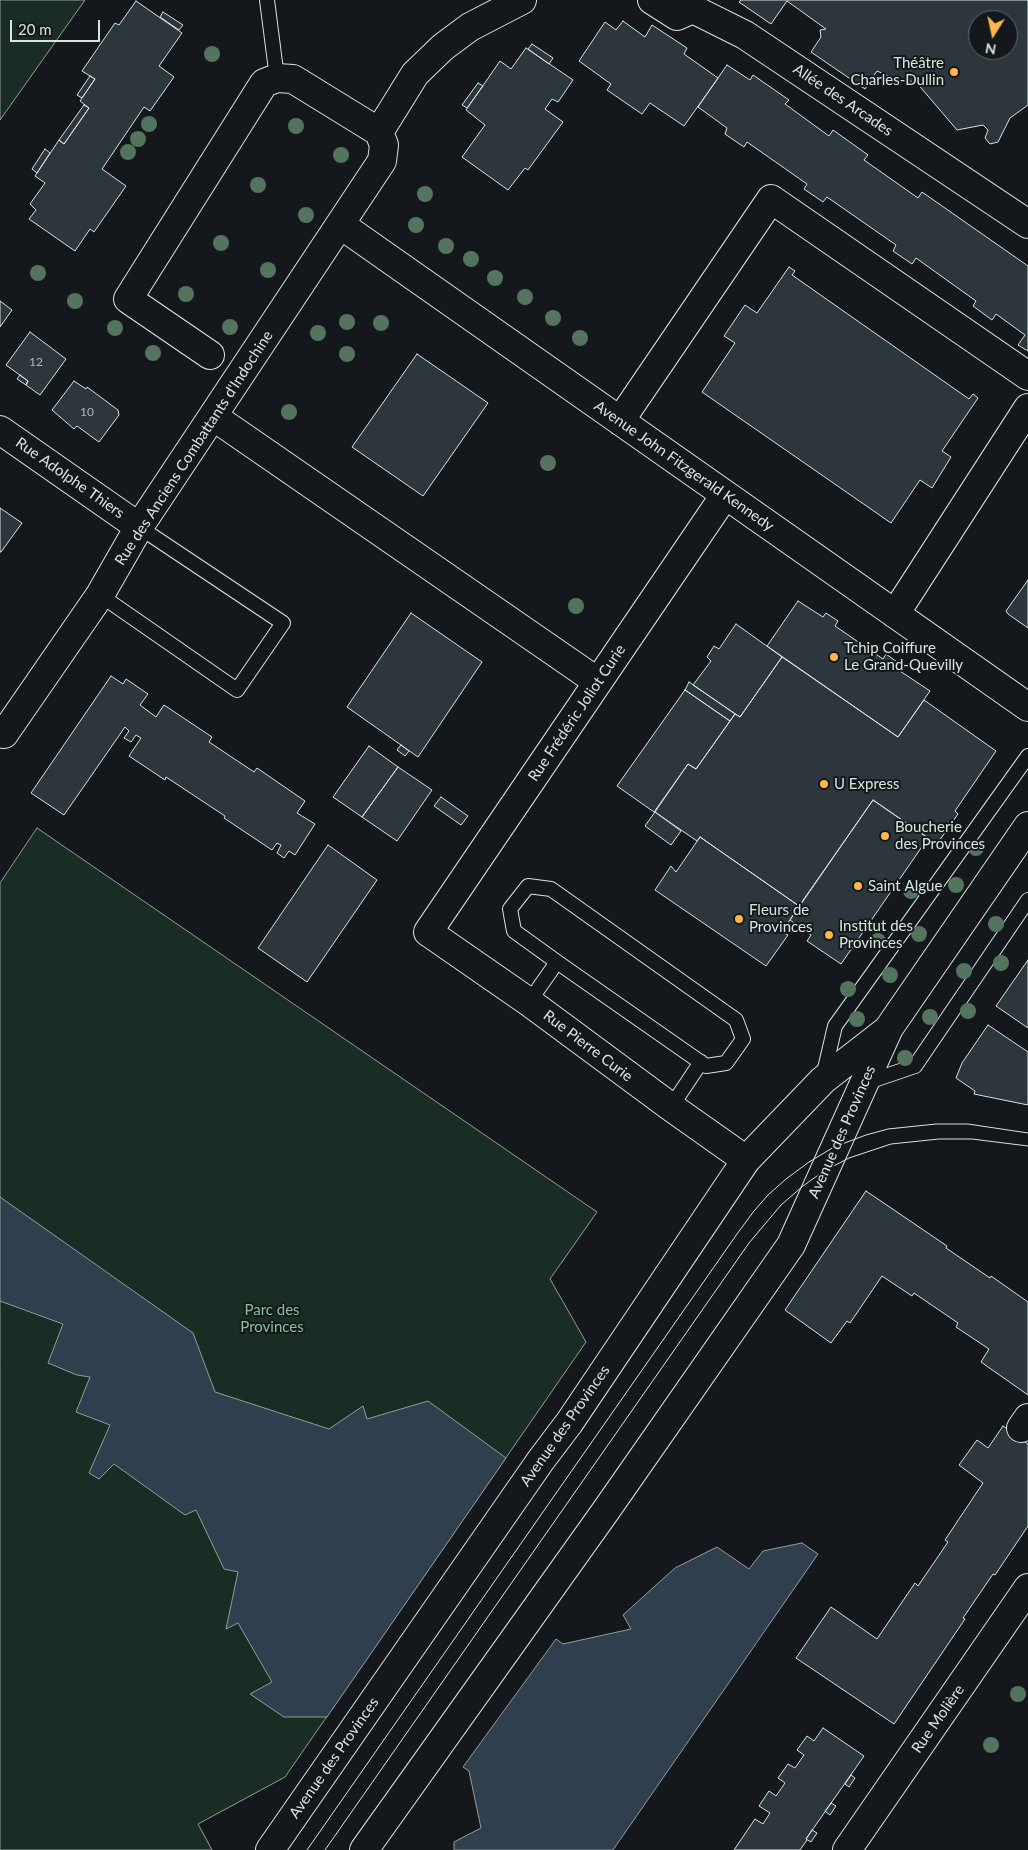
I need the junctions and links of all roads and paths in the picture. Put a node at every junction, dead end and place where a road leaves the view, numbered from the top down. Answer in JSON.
{"nodes":[{"id":1,"x":268,"y":0,"type":"edge"},
{"id":2,"x":522,"y":0,"type":"edge"},
{"id":3,"x":652,"y":0,"type":"edge"},
{"id":4,"x":277,"y":78,"type":"junction"},
{"id":5,"x":379,"y":132,"type":"junction"},
{"id":6,"x":1028,"y":224,"type":"edge"},
{"id":7,"x":341,"y":225,"type":"junction"},
{"id":8,"x":210,"y":355,"type":"dead end"},
{"id":9,"x":1028,"y":376,"type":"edge"},
{"id":10,"x":1028,"y":408,"type":"edge"},
{"id":11,"x":214,"y":417,"type":"junction"},
{"id":12,"x":620,"y":421,"type":"junction"},
{"id":13,"x":0,"y":430,"type":"edge"},
{"id":14,"x":725,"y":495,"type":"junction"},
{"id":15,"x":139,"y":527,"type":"junction"},
{"id":16,"x":100,"y":595,"type":"junction"},
{"id":17,"x":895,"y":614,"type":"junction"},
{"id":18,"x":598,"y":682,"type":"junction"},
{"id":19,"x":1028,"y":707,"type":"edge"},
{"id":20,"x":2,"y":733,"type":"edge"},
{"id":21,"x":1028,"y":756,"type":"edge"},
{"id":22,"x":1028,"y":826,"type":"edge"},
{"id":23,"x":1028,"y":900,"type":"edge"},
{"id":24,"x":428,"y":932,"type":"joint"},
{"id":25,"x":557,"y":962,"type":"junction"},
{"id":26,"x":529,"y":1002,"type":"junction"},
{"id":27,"x":890,"y":1028,"type":"junction"},
{"id":28,"x":701,"y":1062,"type":"junction"},
{"id":29,"x":823,"y":1080,"type":"junction"},
{"id":30,"x":864,"y":1083,"type":"junction"},
{"id":31,"x":671,"y":1108,"type":"junction"},
{"id":32,"x":746,"y":1160,"type":"junction"},
{"id":33,"x":1028,"y":1588,"type":"edge"},
{"id":34,"x":270,"y":1850,"type":"edge"},
{"id":35,"x":364,"y":1850,"type":"edge"},
{"id":36,"x":847,"y":1850,"type":"edge"}],
"edges":[{"from":1,"to":4,"type":"lane"},
{"from":2,"to":5,"type":"street"},
{"from":3,"to":6,"type":"street","name":"Allée des Arcades"},
{"from":4,"to":5,"type":"street"},
{"from":4,"to":8,"type":"street"},
{"from":5,"to":7,"type":"street","name":"Rue des Anciens Combattants d'Indochine"},
{"from":7,"to":11,"type":"street","name":"Rue des Anciens Combattants d'Indochine"},
{"from":7,"to":12,"type":"street","name":"Avenue John Fitzgerald Kennedy"},
{"from":9,"to":12,"type":"street"},
{"from":10,"to":17,"type":"street"},
{"from":11,"to":15,"type":"street","name":"Rue des Anciens Combattants d'Indochine"},
{"from":11,"to":18,"type":"street"},
{"from":12,"to":14,"type":"street","name":"Avenue John Fitzgerald Kennedy"},
{"from":13,"to":15,"type":"street","name":"Rue Adolphe Thiers"},
{"from":14,"to":17,"type":"street","name":"Avenue John Fitzgerald Kennedy"},
{"from":14,"to":18,"type":"street","name":"Rue Frédéric Joliot Curie"},
{"from":15,"to":16,"type":"street","name":"Rue des Anciens Combattants d'Indochine"},
{"from":15,"to":16,"type":"lane"},
{"from":16,"to":20,"type":"street","name":"Rue des Anciens Combattants d'Indochine"},
{"from":17,"to":19,"type":"street","name":"Avenue John Fitzgerald Kennedy"},
{"from":18,"to":24,"type":"street","name":"Rue Frédéric Joliot Curie"},
{"from":21,"to":29,"type":"lane"},
{"from":22,"to":27,"type":"street","name":"Avenue des Provinces"},
{"from":23,"to":30,"type":"lane"},
{"from":24,"to":26,"type":"street","name":"Rue Pierre Curie"},
{"from":25,"to":26,"type":"lane"},
{"from":25,"to":28,"type":"lane"},
{"from":25,"to":28,"type":"lane"},
{"from":26,"to":31,"type":"street","name":"Rue Pierre Curie"},
{"from":27,"to":29,"type":"street","name":"Avenue des Provinces"},
{"from":27,"to":30,"type":"street","name":"Avenue des Provinces"},
{"from":28,"to":31,"type":"lane"},
{"from":29,"to":32,"type":"street","name":"Avenue des Provinces"},
{"from":30,"to":35,"type":"street","name":"Avenue des Provinces"},
{"from":31,"to":32,"type":"street","name":"Rue Pierre Curie"},
{"from":32,"to":34,"type":"street","name":"Avenue des Provinces"},
{"from":33,"to":36,"type":"street","name":"Rue Molière"}]}
